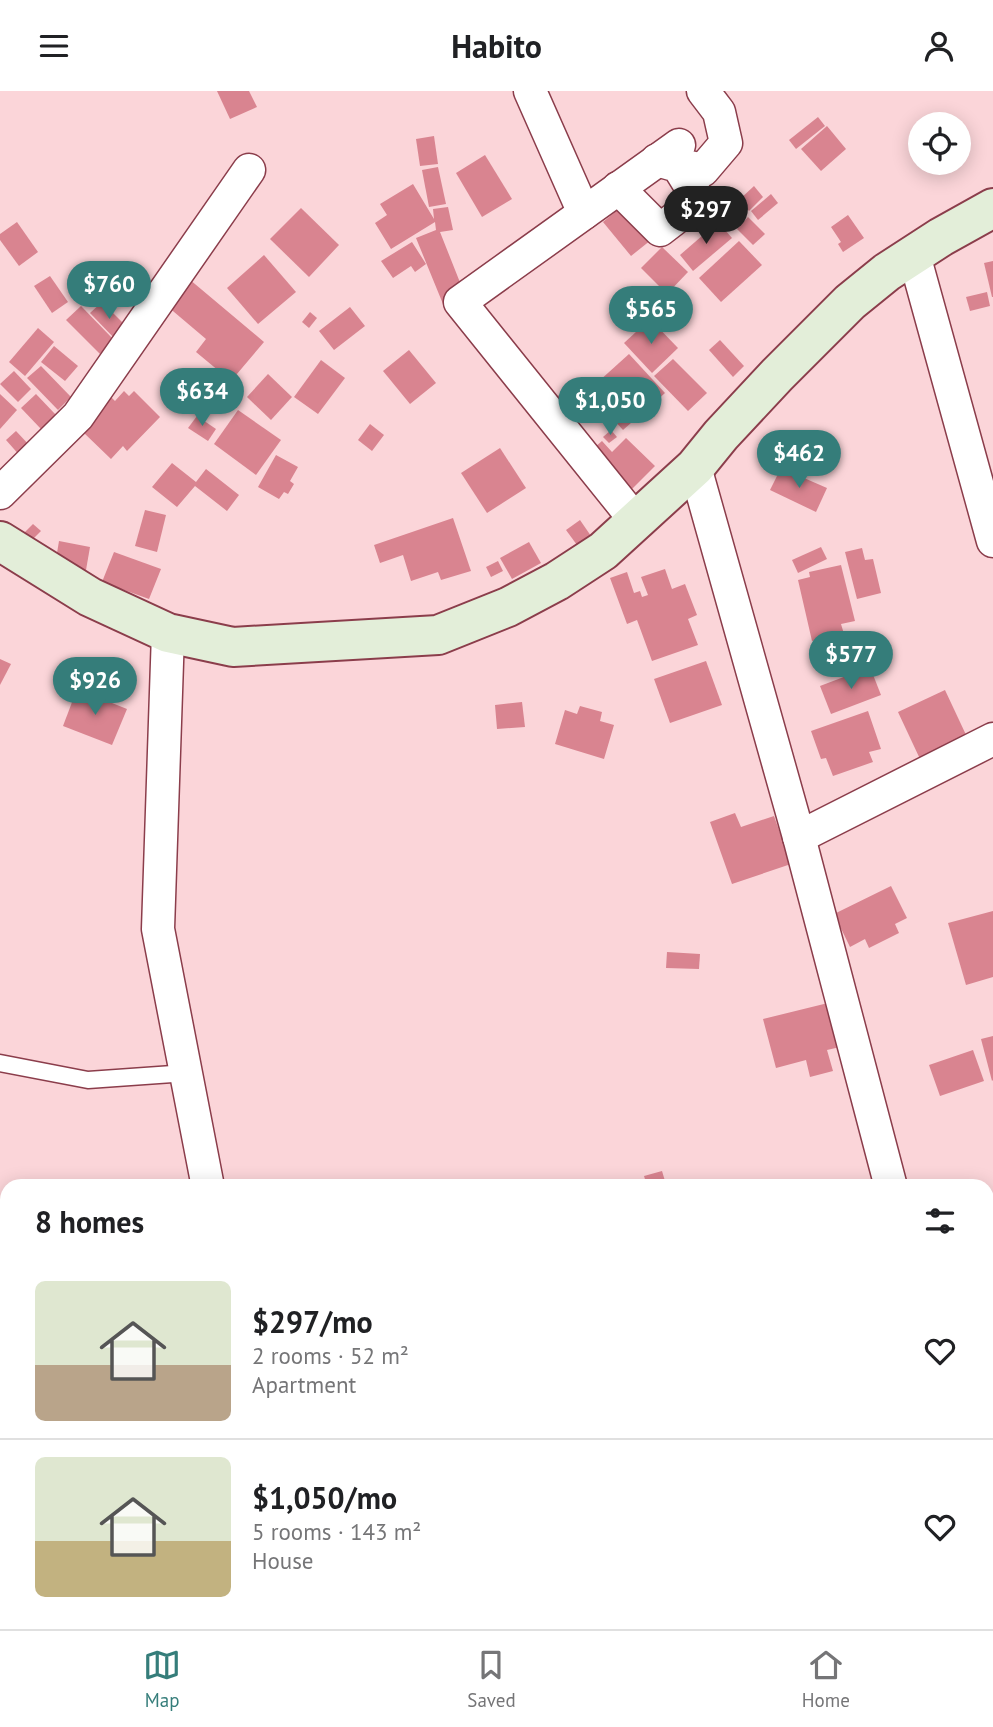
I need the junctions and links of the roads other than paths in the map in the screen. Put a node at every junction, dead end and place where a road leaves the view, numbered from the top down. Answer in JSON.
{"nodes":[{"id":1,"x":530,"y":91,"type":"edge"},
{"id":2,"x":704,"y":91,"type":"edge"},
{"id":3,"x":668,"y":153,"type":"junction"},
{"id":4,"x":249,"y":170,"type":"dead end"},
{"id":5,"x":618,"y":188,"type":"junction"},
{"id":6,"x":993,"y":208,"type":"edge"},
{"id":7,"x":584,"y":213,"type":"junction"},
{"id":8,"x":914,"y":254,"type":"junction"},
{"id":9,"x":695,"y":467,"type":"junction"},
{"id":10,"x":0,"y":493,"type":"edge"},
{"id":11,"x":636,"y":521,"type":"junction"},
{"id":12,"x":0,"y":541,"type":"edge"},
{"id":13,"x":993,"y":541,"type":"edge"},
{"id":14,"x":168,"y":633,"type":"junction"},
{"id":15,"x":993,"y":739,"type":"edge"},
{"id":16,"x":799,"y":837,"type":"junction"},
{"id":17,"x":0,"y":1063,"type":"edge"},
{"id":18,"x":187,"y":1073,"type":"junction"},
{"id":19,"x":207,"y":1179,"type":"edge"},
{"id":20,"x":889,"y":1179,"type":"edge"}],
"edges":[{"from":1,"to":7,"type":"street"},
{"from":2,"to":3,"type":"street"},
{"from":3,"to":5,"type":"street"},
{"from":3,"to":5,"type":"street"},
{"from":4,"to":10,"type":"street"},
{"from":5,"to":7,"type":"street"},
{"from":6,"to":8,"type":"street"},
{"from":7,"to":11,"type":"street"},
{"from":8,"to":9,"type":"street"},
{"from":8,"to":13,"type":"street"},
{"from":9,"to":11,"type":"street"},
{"from":9,"to":16,"type":"street"},
{"from":11,"to":14,"type":"street"},
{"from":12,"to":14,"type":"street"},
{"from":14,"to":18,"type":"street"},
{"from":15,"to":16,"type":"street"},
{"from":16,"to":20,"type":"street"},
{"from":17,"to":18,"type":"lane"},
{"from":18,"to":19,"type":"street"}]}
